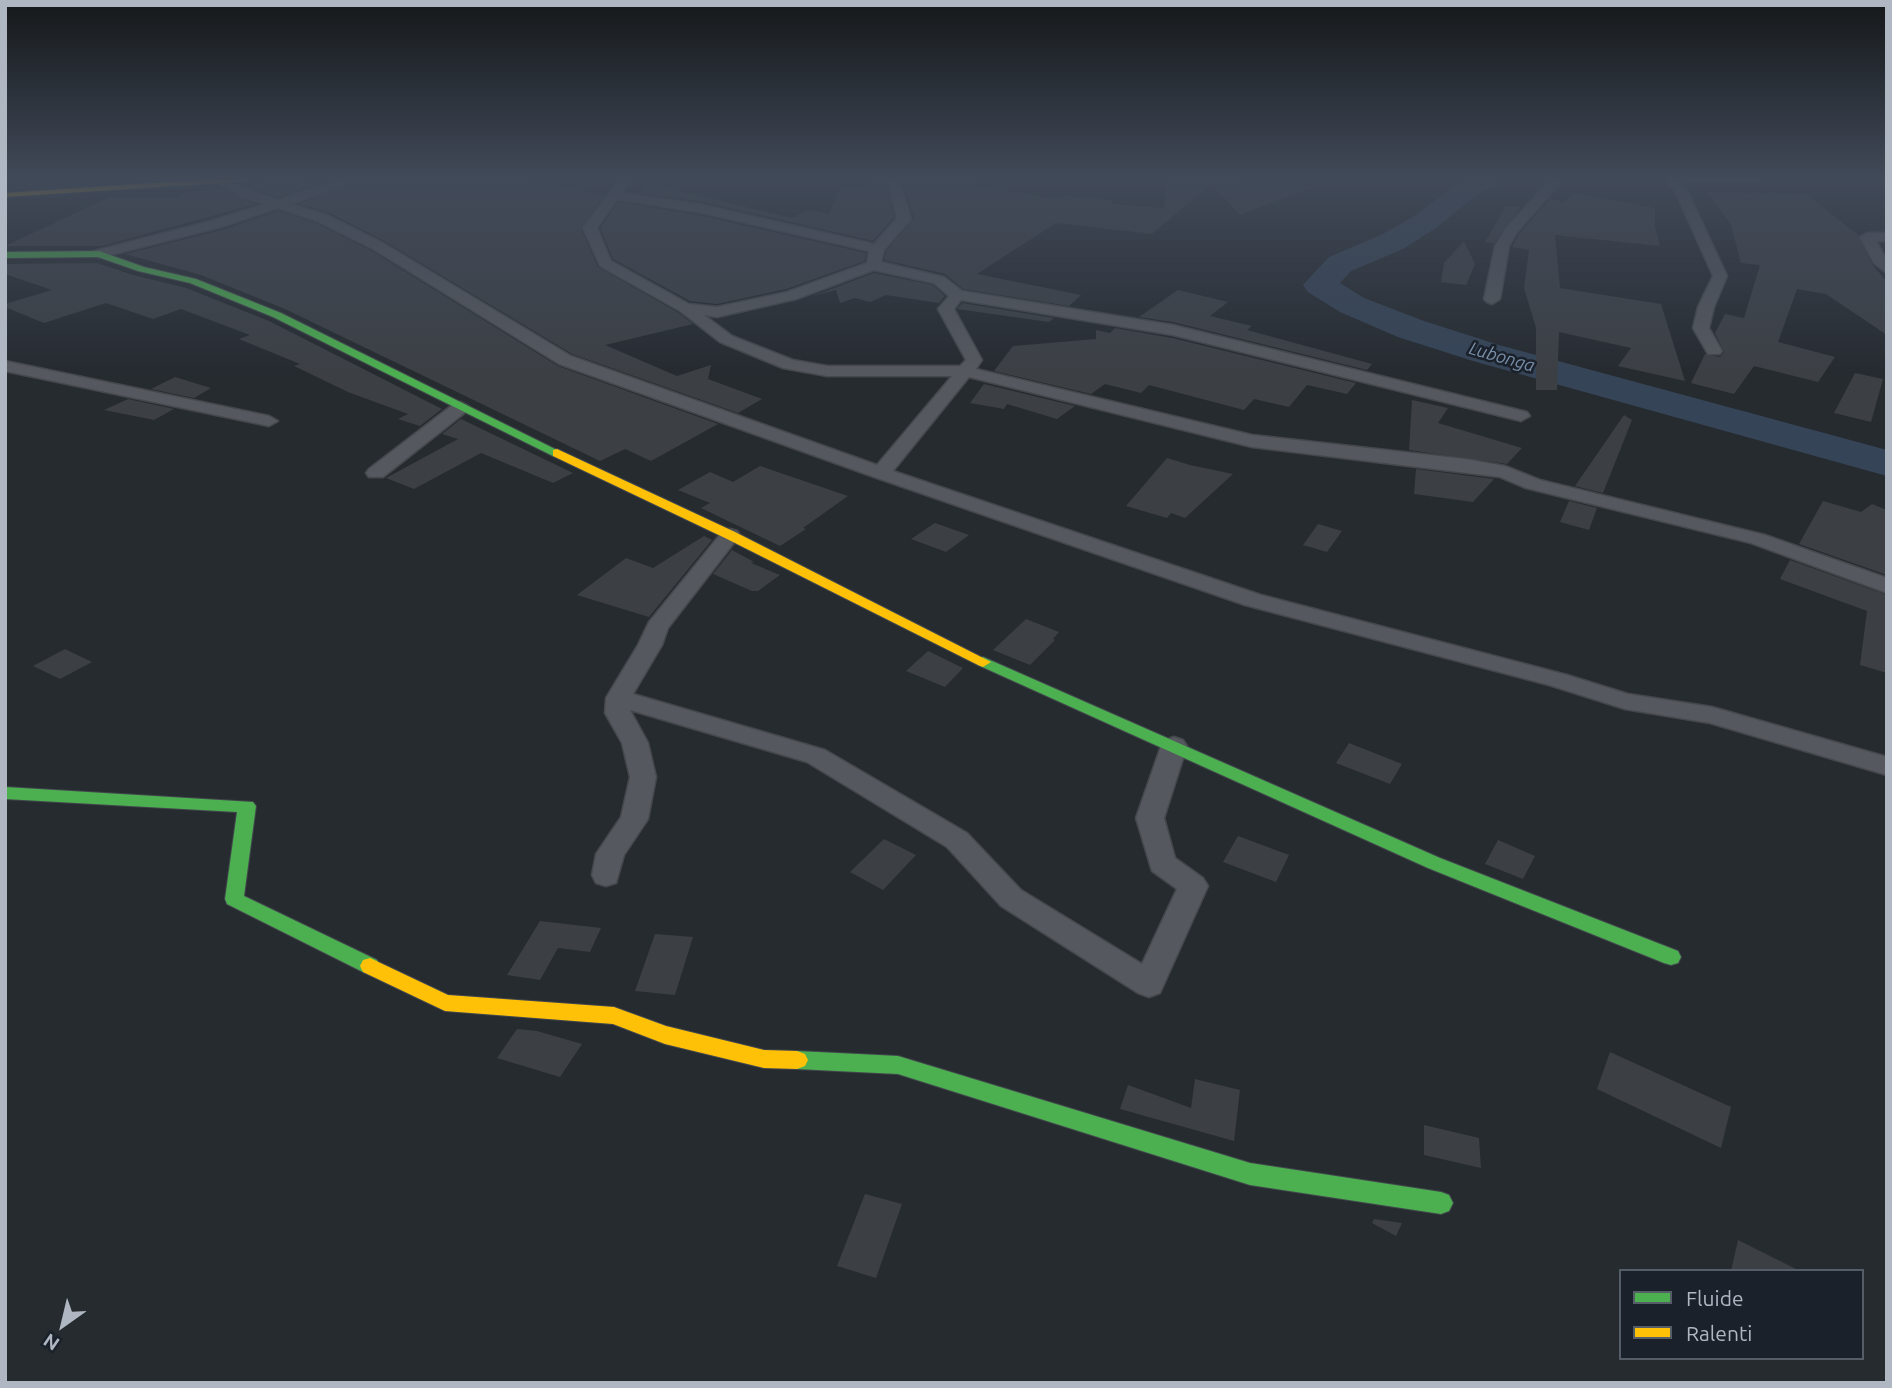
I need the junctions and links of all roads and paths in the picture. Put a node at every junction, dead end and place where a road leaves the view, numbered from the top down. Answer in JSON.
{"nodes":[{"id":1,"x":139,"y":244,"type":"edge"},
{"id":2,"x":374,"y":244,"type":"edge"},
{"id":3,"x":597,"y":244,"type":"edge"},
{"id":4,"x":828,"y":244,"type":"edge"},
{"id":5,"x":885,"y":244,"type":"edge"},
{"id":6,"x":1503,"y":244,"type":"edge"},
{"id":7,"x":1705,"y":244,"type":"edge"},
{"id":8,"x":1871,"y":244,"type":"edge"},
{"id":9,"x":99,"y":254,"type":"junction"},
{"id":10,"x":5,"y":256,"type":"edge"},
{"id":11,"x":875,"y":257,"type":"junction"},
{"id":12,"x":1887,"y":269,"type":"edge"},
{"id":13,"x":957,"y":295,"type":"junction"},
{"id":14,"x":1492,"y":299,"type":"dead end"},
{"id":15,"x":685,"y":308,"type":"junction"},
{"id":16,"x":1714,"y":351,"type":"dead end"},
{"id":17,"x":5,"y":366,"type":"edge"},
{"id":18,"x":965,"y":371,"type":"junction"},
{"id":19,"x":461,"y":407,"type":"junction"},
{"id":20,"x":1521,"y":416,"type":"dead end"},
{"id":21,"x":270,"y":421,"type":"dead end"},
{"id":22,"x":376,"y":473,"type":"dead end"},
{"id":23,"x":881,"y":473,"type":"junction"},
{"id":24,"x":730,"y":535,"type":"junction"},
{"id":25,"x":1887,"y":586,"type":"edge"},
{"id":26,"x":618,"y":698,"type":"junction"},
{"id":27,"x":1174,"y":746,"type":"junction"},
{"id":28,"x":1887,"y":766,"type":"edge"},
{"id":29,"x":5,"y":793,"type":"edge"},
{"id":30,"x":606,"y":875,"type":"dead end"},
{"id":31,"x":1671,"y":957,"type":"dead end"},
{"id":32,"x":1441,"y":1203,"type":"dead end"}],
"edges":[{"from":1,"to":9,"type":"street"},
{"from":2,"to":23,"type":"street"},
{"from":3,"to":15,"type":"street"},
{"from":4,"to":11,"type":"street"},
{"from":5,"to":11,"type":"street"},
{"from":6,"to":14,"type":"street"},
{"from":7,"to":16,"type":"street"},
{"from":8,"to":12,"type":"street"},
{"from":9,"to":10,"type":"street"},
{"from":9,"to":19,"type":"street"},
{"from":11,"to":13,"type":"street"},
{"from":11,"to":15,"type":"street"},
{"from":13,"to":18,"type":"street"},
{"from":13,"to":20,"type":"street"},
{"from":15,"to":18,"type":"street"},
{"from":17,"to":21,"type":"street"},
{"from":18,"to":23,"type":"street"},
{"from":18,"to":25,"type":"street"},
{"from":19,"to":22,"type":"street"},
{"from":19,"to":24,"type":"street"},
{"from":23,"to":28,"type":"street"},
{"from":24,"to":26,"type":"street"},
{"from":24,"to":27,"type":"street"},
{"from":26,"to":27,"type":"street"},
{"from":26,"to":30,"type":"street"},
{"from":27,"to":31,"type":"street"},
{"from":29,"to":32,"type":"street"}]}
